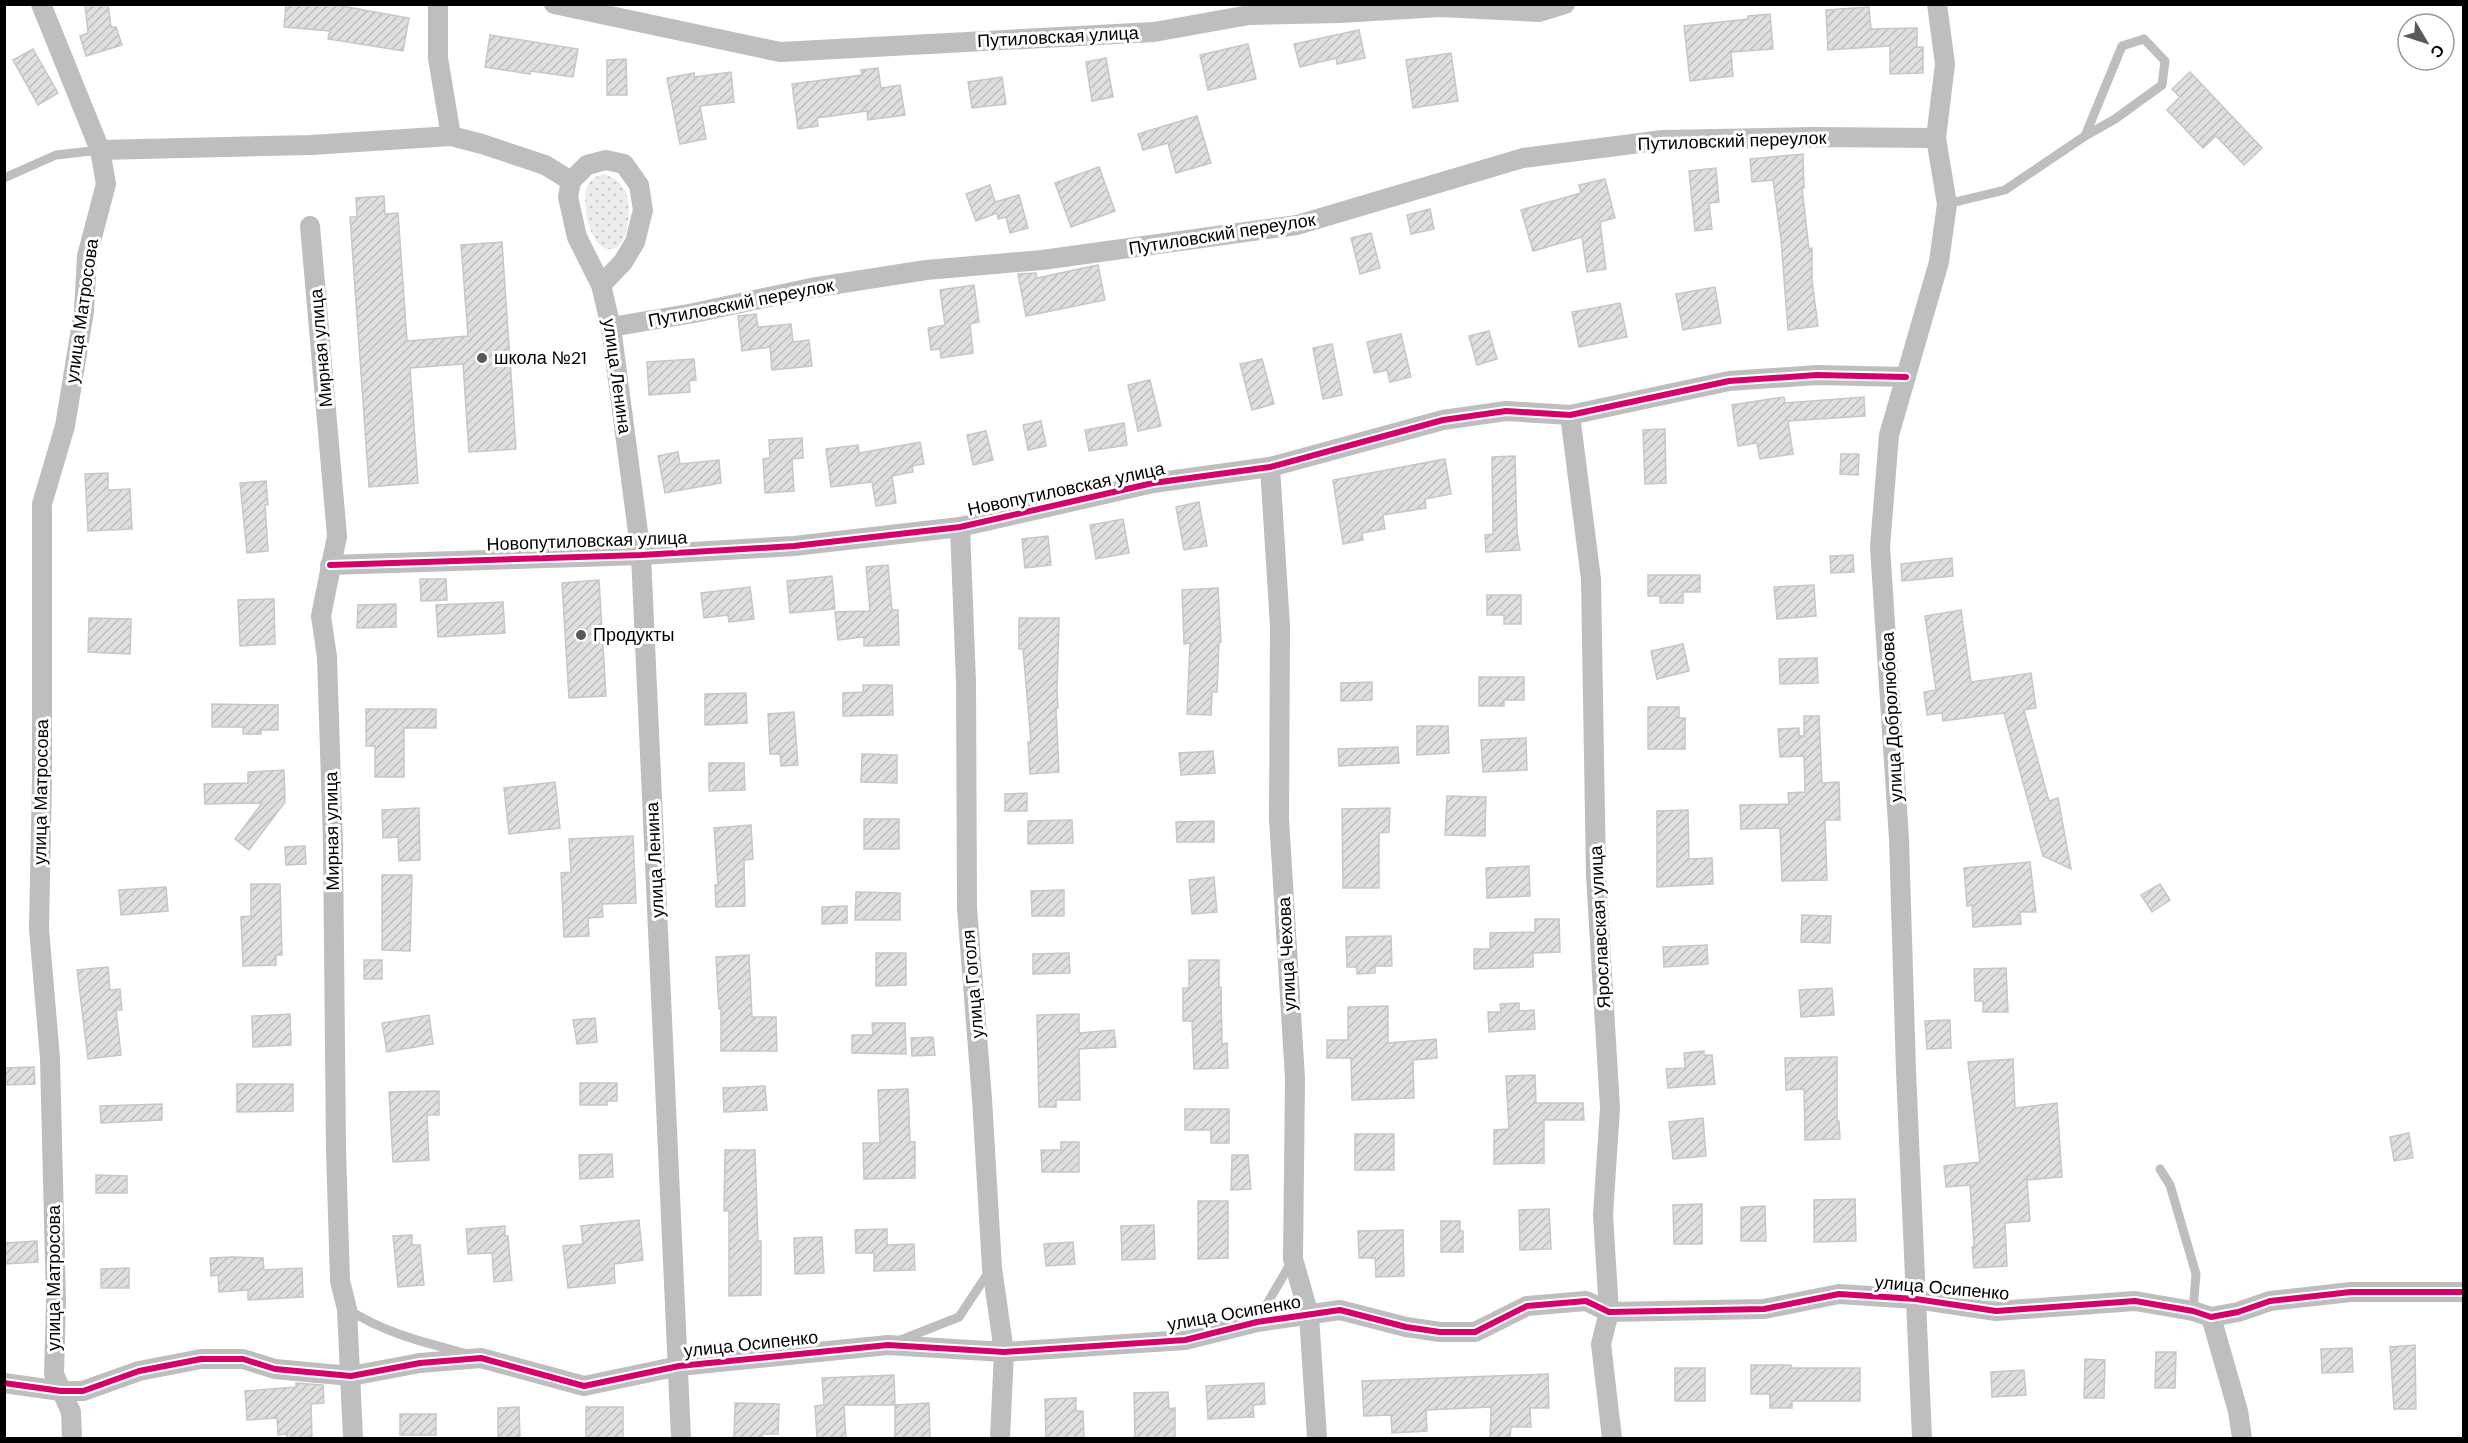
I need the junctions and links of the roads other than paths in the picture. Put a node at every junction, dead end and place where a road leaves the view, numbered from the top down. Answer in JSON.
{"nodes":[{"id":1,"x":41,"y":4,"type":"edge"},
{"id":2,"x":438,"y":4,"type":"edge"},
{"id":3,"x":554,"y":4,"type":"edge"},
{"id":4,"x":1564,"y":4,"type":"edge"},
{"id":5,"x":1936,"y":4,"type":"edge"},
{"id":6,"x":451,"y":136,"type":"junction"},
{"id":7,"x":2085,"y":136,"type":"junction"},
{"id":8,"x":1936,"y":138,"type":"junction"},
{"id":9,"x":100,"y":150,"type":"junction"},
{"id":10,"x":4,"y":178,"type":"edge"},
{"id":11,"x":572,"y":181,"type":"junction"},
{"id":12,"x":1947,"y":204,"type":"junction"},
{"id":13,"x":310,"y":226,"type":"dead end"},
{"id":14,"x":601,"y":285,"type":"junction"},
{"id":15,"x":611,"y":327,"type":"junction"},
{"id":16,"x":1906,"y":376,"type":"junction"},
{"id":17,"x":1570,"y":415,"type":"junction"},
{"id":18,"x":1270,"y":467,"type":"junction"},
{"id":19,"x":960,"y":527,"type":"junction"},
{"id":20,"x":641,"y":555,"type":"junction"},
{"id":21,"x":330,"y":565,"type":"junction"},
{"id":22,"x":2160,"y":1169,"type":"dead end"},
{"id":23,"x":1293,"y":1259,"type":"junction"},
{"id":24,"x":992,"y":1268,"type":"junction"},
{"id":25,"x":2463,"y":1292,"type":"edge"},
{"id":26,"x":1916,"y":1299,"type":"junction"},
{"id":27,"x":347,"y":1309,"type":"junction"},
{"id":28,"x":1609,"y":1312,"type":"junction"},
{"id":29,"x":2202,"y":1314,"type":"junction"},
{"id":30,"x":1309,"y":1315,"type":"junction"},
{"id":31,"x":1257,"y":1322,"type":"junction"},
{"id":32,"x":888,"y":1345,"type":"junction"},
{"id":33,"x":1004,"y":1352,"type":"junction"},
{"id":34,"x":481,"y":1358,"type":"junction"},
{"id":35,"x":679,"y":1366,"type":"junction"},
{"id":36,"x":351,"y":1376,"type":"junction"},
{"id":37,"x":4,"y":1383,"type":"edge"},
{"id":38,"x":61,"y":1390,"type":"junction"},
{"id":39,"x":72,"y":1438,"type":"edge"},
{"id":40,"x":353,"y":1438,"type":"edge"},
{"id":41,"x":681,"y":1438,"type":"edge"},
{"id":42,"x":1000,"y":1438,"type":"edge"},
{"id":43,"x":1317,"y":1438,"type":"edge"},
{"id":44,"x":1612,"y":1438,"type":"edge"},
{"id":45,"x":1922,"y":1438,"type":"edge"},
{"id":46,"x":2242,"y":1438,"type":"edge"}],
"edges":[{"from":1,"to":9,"type":"street","name":"улица Матросова"},
{"from":2,"to":6,"type":"street"},
{"from":3,"to":4,"type":"street","name":"Путиловская улица"},
{"from":5,"to":8,"type":"street","name":"улица Добролюбова"},
{"from":6,"to":9,"type":"street"},
{"from":6,"to":11,"type":"street"},
{"from":7,"to":7,"type":"lane"},
{"from":7,"to":12,"type":"lane"},
{"from":8,"to":12,"type":"street","name":"улица Добролюбова"},
{"from":8,"to":15,"type":"street","name":"Путиловский переулок"},
{"from":9,"to":10,"type":"lane"},
{"from":9,"to":38,"type":"street","name":"улица Матросова"},
{"from":11,"to":14,"type":"street","name":"улица Ленина"},
{"from":11,"to":14,"type":"street"},
{"from":12,"to":16,"type":"street","name":"улица Добролюбова"},
{"from":13,"to":21,"type":"street","name":"Мирная улица"},
{"from":14,"to":15,"type":"street","name":"улица Ленина"},
{"from":15,"to":20,"type":"street","name":"улица Ленина"},
{"from":16,"to":17,"type":"street","name":"Новопутиловская улица"},
{"from":16,"to":26,"type":"street","name":"улица Добролюбова"},
{"from":17,"to":18,"type":"street","name":"Новопутиловская улица"},
{"from":17,"to":28,"type":"street","name":"Ярославская улица"},
{"from":18,"to":19,"type":"street","name":"Новопутиловская улица"},
{"from":18,"to":23,"type":"street","name":"улица Чехова"},
{"from":19,"to":20,"type":"street","name":"Новопутиловская улица"},
{"from":19,"to":24,"type":"street","name":"улица Гоголя"},
{"from":20,"to":21,"type":"street","name":"Новопутиловская улица"},
{"from":20,"to":35,"type":"street","name":"улица Ленина"},
{"from":21,"to":27,"type":"street","name":"Мирная улица"},
{"from":22,"to":29,"type":"lane"},
{"from":23,"to":30,"type":"street","name":"улица Чехова"},
{"from":23,"to":31,"type":"lane"},
{"from":24,"to":32,"type":"lane"},
{"from":24,"to":33,"type":"street","name":"улица Гоголя"},
{"from":25,"to":29,"type":"street","name":"улица Осипенко"},
{"from":26,"to":28,"type":"street","name":"улица Осипенко"},
{"from":26,"to":29,"type":"street","name":"улица Осипенко"},
{"from":26,"to":45,"type":"street","name":"улица Добролюбова"},
{"from":27,"to":34,"type":"lane"},
{"from":27,"to":36,"type":"street","name":"Мирная улица"},
{"from":28,"to":30,"type":"street","name":"улица Осипенко"},
{"from":28,"to":44,"type":"street","name":"Ярославская улица"},
{"from":29,"to":46,"type":"street"},
{"from":30,"to":31,"type":"street","name":"улица Осипенко"},
{"from":30,"to":43,"type":"street","name":"улица Чехова"},
{"from":31,"to":33,"type":"street","name":"улица Осипенко"},
{"from":32,"to":33,"type":"street","name":"улица Осипенко"},
{"from":32,"to":35,"type":"street","name":"улица Осипенко"},
{"from":33,"to":42,"type":"street","name":"улица Гоголя"},
{"from":34,"to":35,"type":"street","name":"улица Осипенко"},
{"from":34,"to":36,"type":"street","name":"улица Осипенко"},
{"from":35,"to":41,"type":"street","name":"улица Ленина"},
{"from":36,"to":38,"type":"street","name":"улица Осипенко"},
{"from":36,"to":40,"type":"street","name":"Мирная улица"},
{"from":37,"to":38,"type":"street","name":"улица Осипенко"},
{"from":38,"to":39,"type":"street","name":"улица Матросова"}]}
